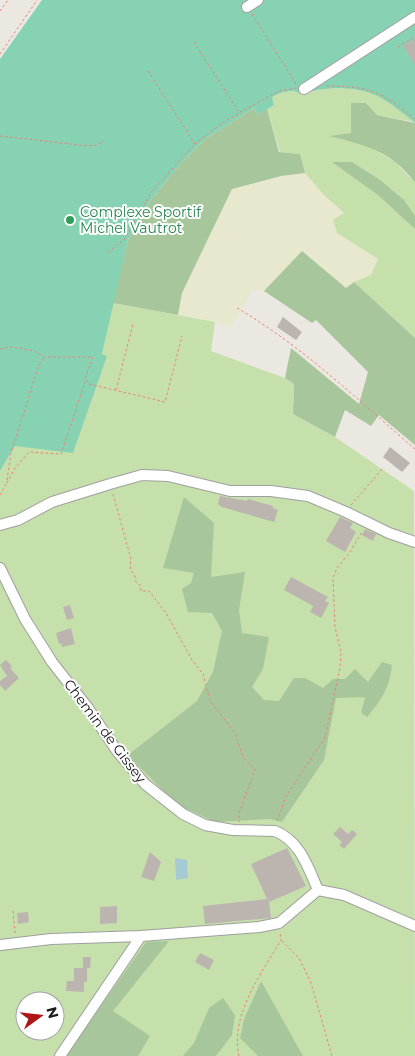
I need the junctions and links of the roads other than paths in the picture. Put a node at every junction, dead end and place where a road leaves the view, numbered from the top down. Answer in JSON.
{"nodes":[{"id":1,"x":258,"y":0,"type":"edge"},
{"id":2,"x":247,"y":7,"type":"road end"},
{"id":3,"x":415,"y":17,"type":"edge"},
{"id":4,"x":304,"y":88,"type":"dead end"},
{"id":5,"x":0,"y":525,"type":"edge"},
{"id":6,"x":415,"y":542,"type":"edge"},
{"id":7,"x":0,"y":568,"type":"edge"},
{"id":8,"x":318,"y":890,"type":"junction"},
{"id":9,"x":415,"y":926,"type":"edge"},
{"id":10,"x":141,"y":936,"type":"junction"},
{"id":11,"x":0,"y":945,"type":"edge"},
{"id":12,"x":60,"y":1056,"type":"edge"}],
"edges":[{"from":1,"to":2,"type":"street"},
{"from":3,"to":4,"type":"street"},
{"from":5,"to":6,"type":"street"},
{"from":7,"to":8,"type":"street","name":"Chemin de Gissey"},
{"from":8,"to":9,"type":"street"},
{"from":8,"to":10,"type":"street"},
{"from":10,"to":11,"type":"street"},
{"from":10,"to":12,"type":"street"}]}
